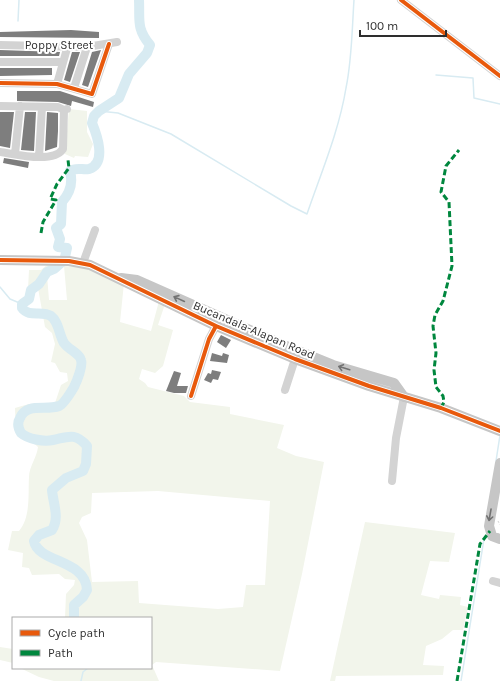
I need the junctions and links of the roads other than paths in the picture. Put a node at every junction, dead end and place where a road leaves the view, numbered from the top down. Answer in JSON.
{"nodes":[{"id":1,"x":401,"y":0,"type":"edge"},
{"id":2,"x":0,"y":45,"type":"edge"},
{"id":3,"x":68,"y":45,"type":"junction"},
{"id":4,"x":87,"y":46,"type":"junction"},
{"id":5,"x":0,"y":62,"type":"edge"},
{"id":6,"x":62,"y":62,"type":"junction"},
{"id":7,"x":500,"y":76,"type":"edge"},
{"id":8,"x":0,"y":83,"type":"edge"},
{"id":9,"x":57,"y":84,"type":"junction"},
{"id":10,"x":74,"y":88,"type":"junction"},
{"id":11,"x":0,"y":106,"type":"edge"},
{"id":12,"x":20,"y":106,"type":"junction"},
{"id":13,"x":42,"y":107,"type":"junction"},
{"id":14,"x":0,"y":152,"type":"edge"},
{"id":15,"x":15,"y":154,"type":"junction"},
{"id":16,"x":39,"y":157,"type":"junction"},
{"id":17,"x":96,"y":230,"type":"dead end"},
{"id":18,"x":0,"y":260,"type":"edge"},
{"id":19,"x":83,"y":263,"type":"junction"},
{"id":20,"x":119,"y":279,"type":"junction"},
{"id":21,"x":216,"y":326,"type":"junction"},
{"id":22,"x":295,"y":359,"type":"junction"},
{"id":23,"x":285,"y":390,"type":"dead end"},
{"id":24,"x":191,"y":396,"type":"dead end"},
{"id":25,"x":404,"y":397,"type":"junction"},
{"id":26,"x":500,"y":431,"type":"edge"},
{"id":27,"x":500,"y":463,"type":"edge"},
{"id":28,"x":392,"y":481,"type":"dead end"},
{"id":29,"x":500,"y":539,"type":"edge"}],
"edges":[{"from":1,"to":7,"type":"street"},
{"from":2,"to":3,"type":"street","name":"Poppy Street"},
{"from":3,"to":4,"type":"street","name":"Poppy Street"},
{"from":3,"to":6,"type":"street"},
{"from":4,"to":10,"type":"street"},
{"from":4,"to":10,"type":"street","name":"Poppy Street"},
{"from":5,"to":6,"type":"street"},
{"from":6,"to":9,"type":"street"},
{"from":8,"to":9,"type":"street"},
{"from":9,"to":10,"type":"street"},
{"from":11,"to":12,"type":"street"},
{"from":12,"to":13,"type":"street"},
{"from":12,"to":15,"type":"street"},
{"from":13,"to":16,"type":"street"},
{"from":13,"to":16,"type":"street"},
{"from":14,"to":15,"type":"street"},
{"from":15,"to":16,"type":"street"},
{"from":17,"to":19,"type":"street"},
{"from":18,"to":19,"type":"main road","name":"Bucandala-Alapan Road"},
{"from":19,"to":20,"type":"main road","name":"Bucandala-Alapan Road"},
{"from":20,"to":21,"type":"main road","name":"Bucandala-Alapan Road"},
{"from":25,"to":20,"type":"main road","name":"Bucandala-Alapan Road","one_way":true},
{"from":21,"to":22,"type":"main road","name":"Bucandala-Alapan Road"},
{"from":21,"to":24,"type":"street"},
{"from":22,"to":23,"type":"street"},
{"from":22,"to":25,"type":"main road","name":"Bucandala-Alapan Road"},
{"from":25,"to":26,"type":"main road","name":"Bucandala-Alapan Road"},
{"from":25,"to":28,"type":"street"},
{"from":27,"to":29,"type":"main road","one_way":true}]}
